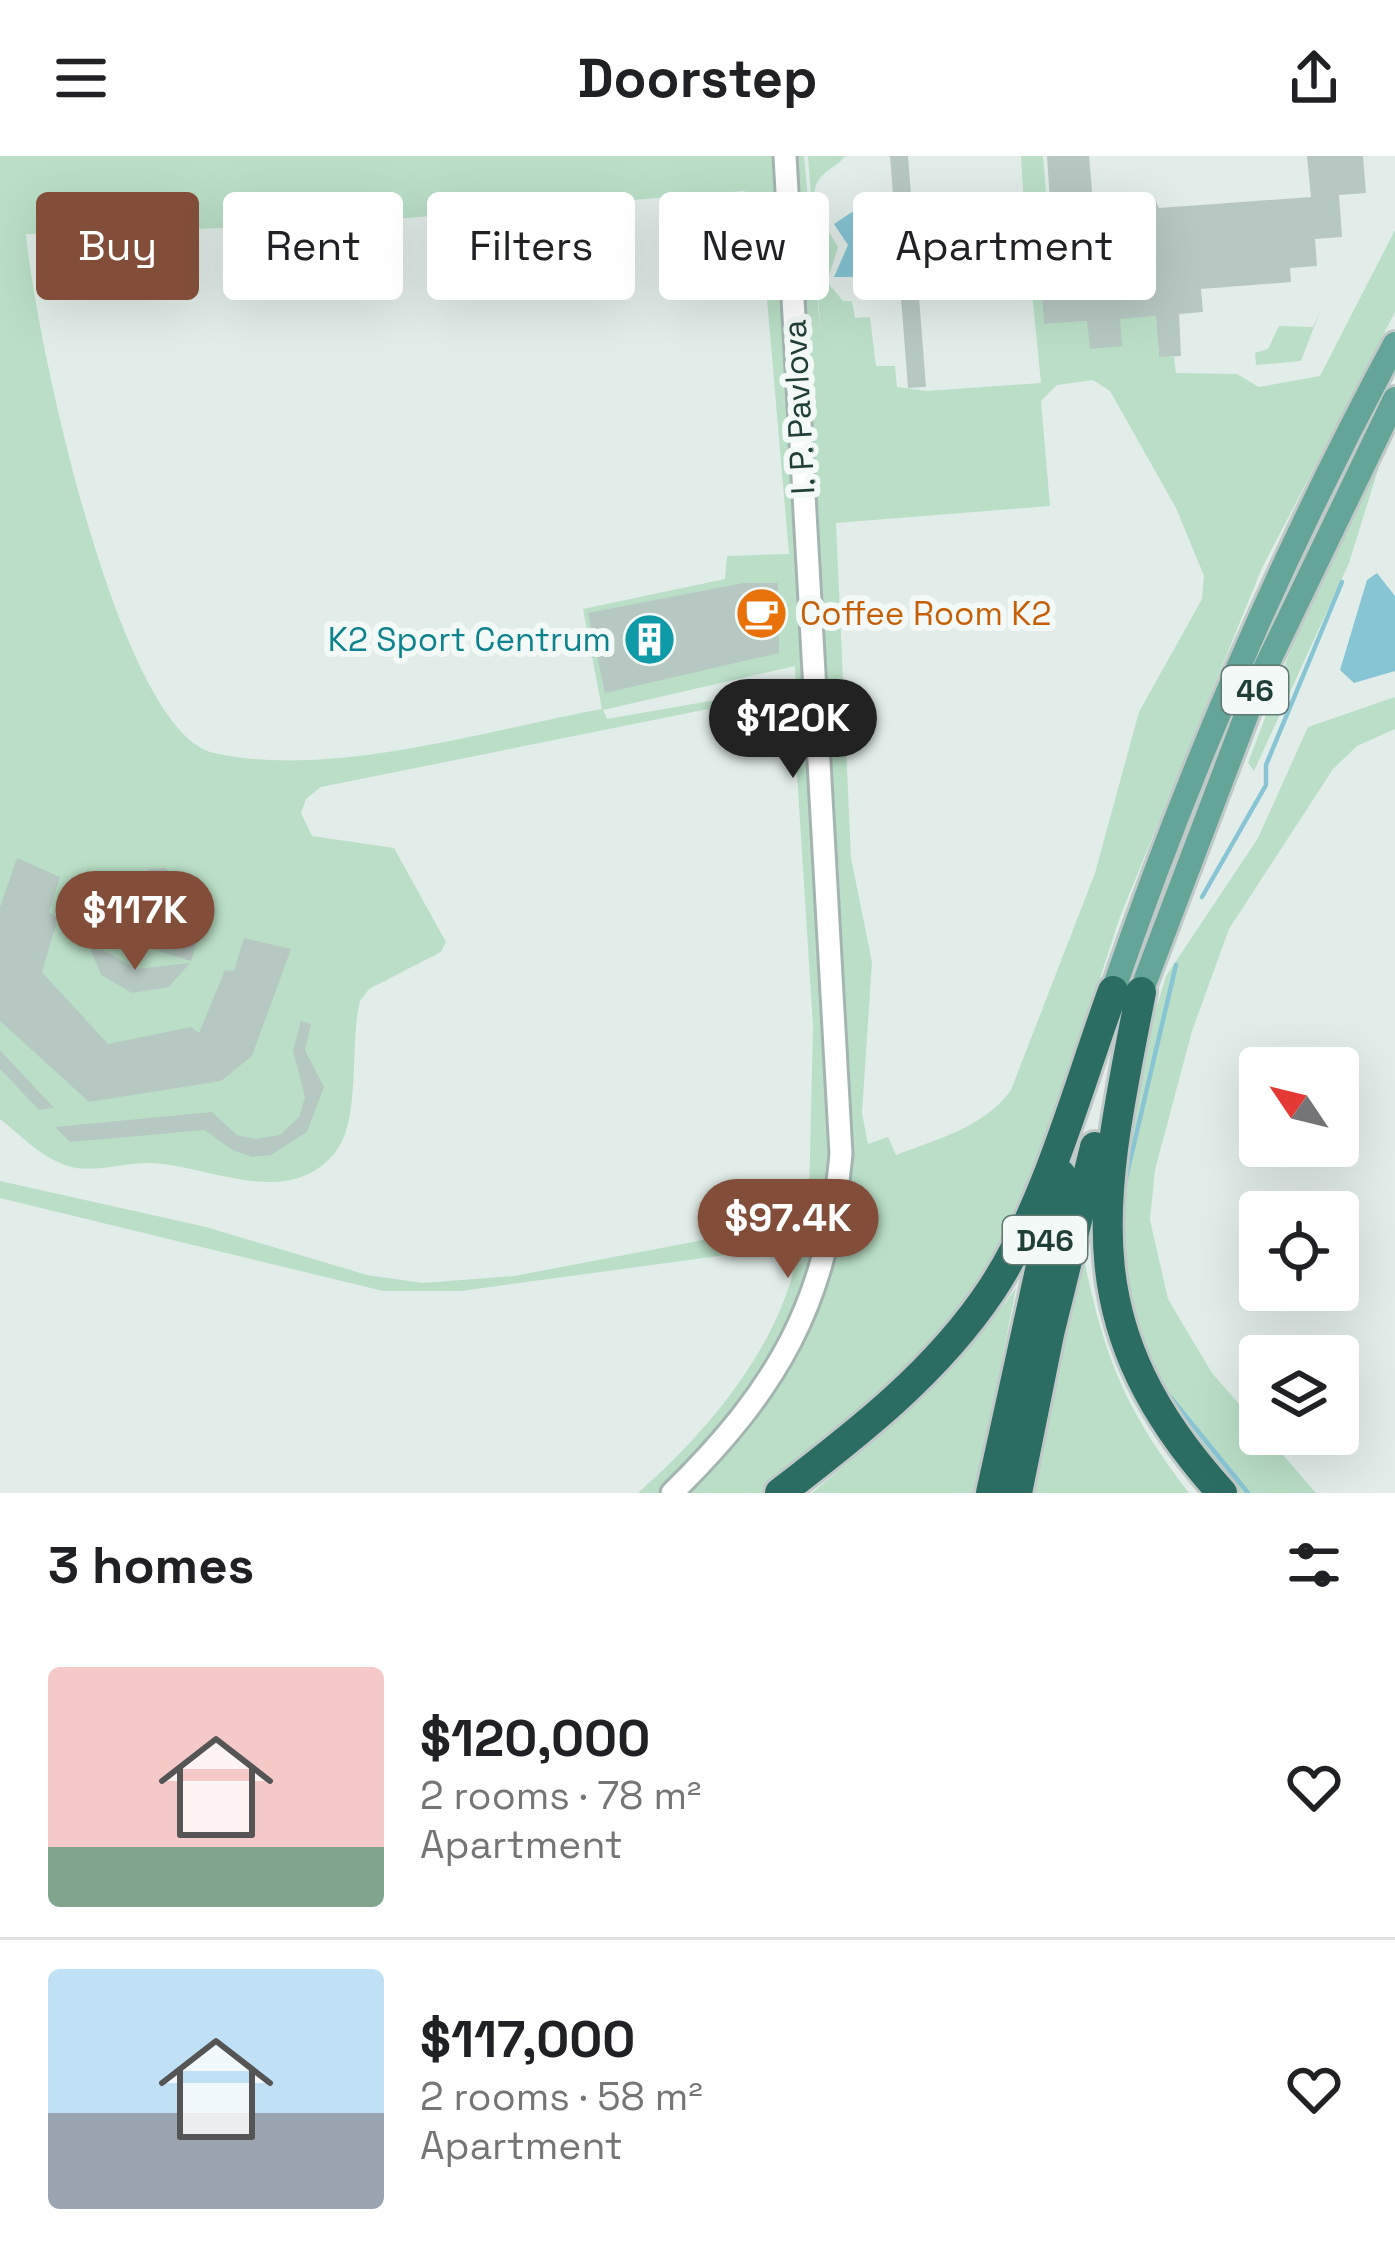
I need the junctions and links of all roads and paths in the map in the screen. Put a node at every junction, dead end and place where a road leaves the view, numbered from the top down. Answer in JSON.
{"nodes":[{"id":1,"x":785,"y":156,"type":"edge"},
{"id":2,"x":1395,"y":344,"type":"edge"},
{"id":3,"x":1395,"y":399,"type":"edge"},
{"id":4,"x":1127,"y":992,"type":"junction"},
{"id":5,"x":672,"y":1493,"type":"edge"},
{"id":6,"x":780,"y":1493,"type":"edge"},
{"id":7,"x":991,"y":1493,"type":"edge"},
{"id":8,"x":1017,"y":1493,"type":"edge"},
{"id":9,"x":1222,"y":1493,"type":"edge"}],
"edges":[{"from":1,"to":5,"type":"street","name":"I. P. Pavlova"},
{"from":2,"to":4,"type":"main road","number":"46"},
{"from":3,"to":4,"type":"main road","number":"46"},
{"from":4,"to":6,"type":"highway"},
{"from":4,"to":7,"type":"highway","number":"D46"},
{"from":4,"to":8,"type":"highway","number":"D46"},
{"from":4,"to":9,"type":"highway"}]}
